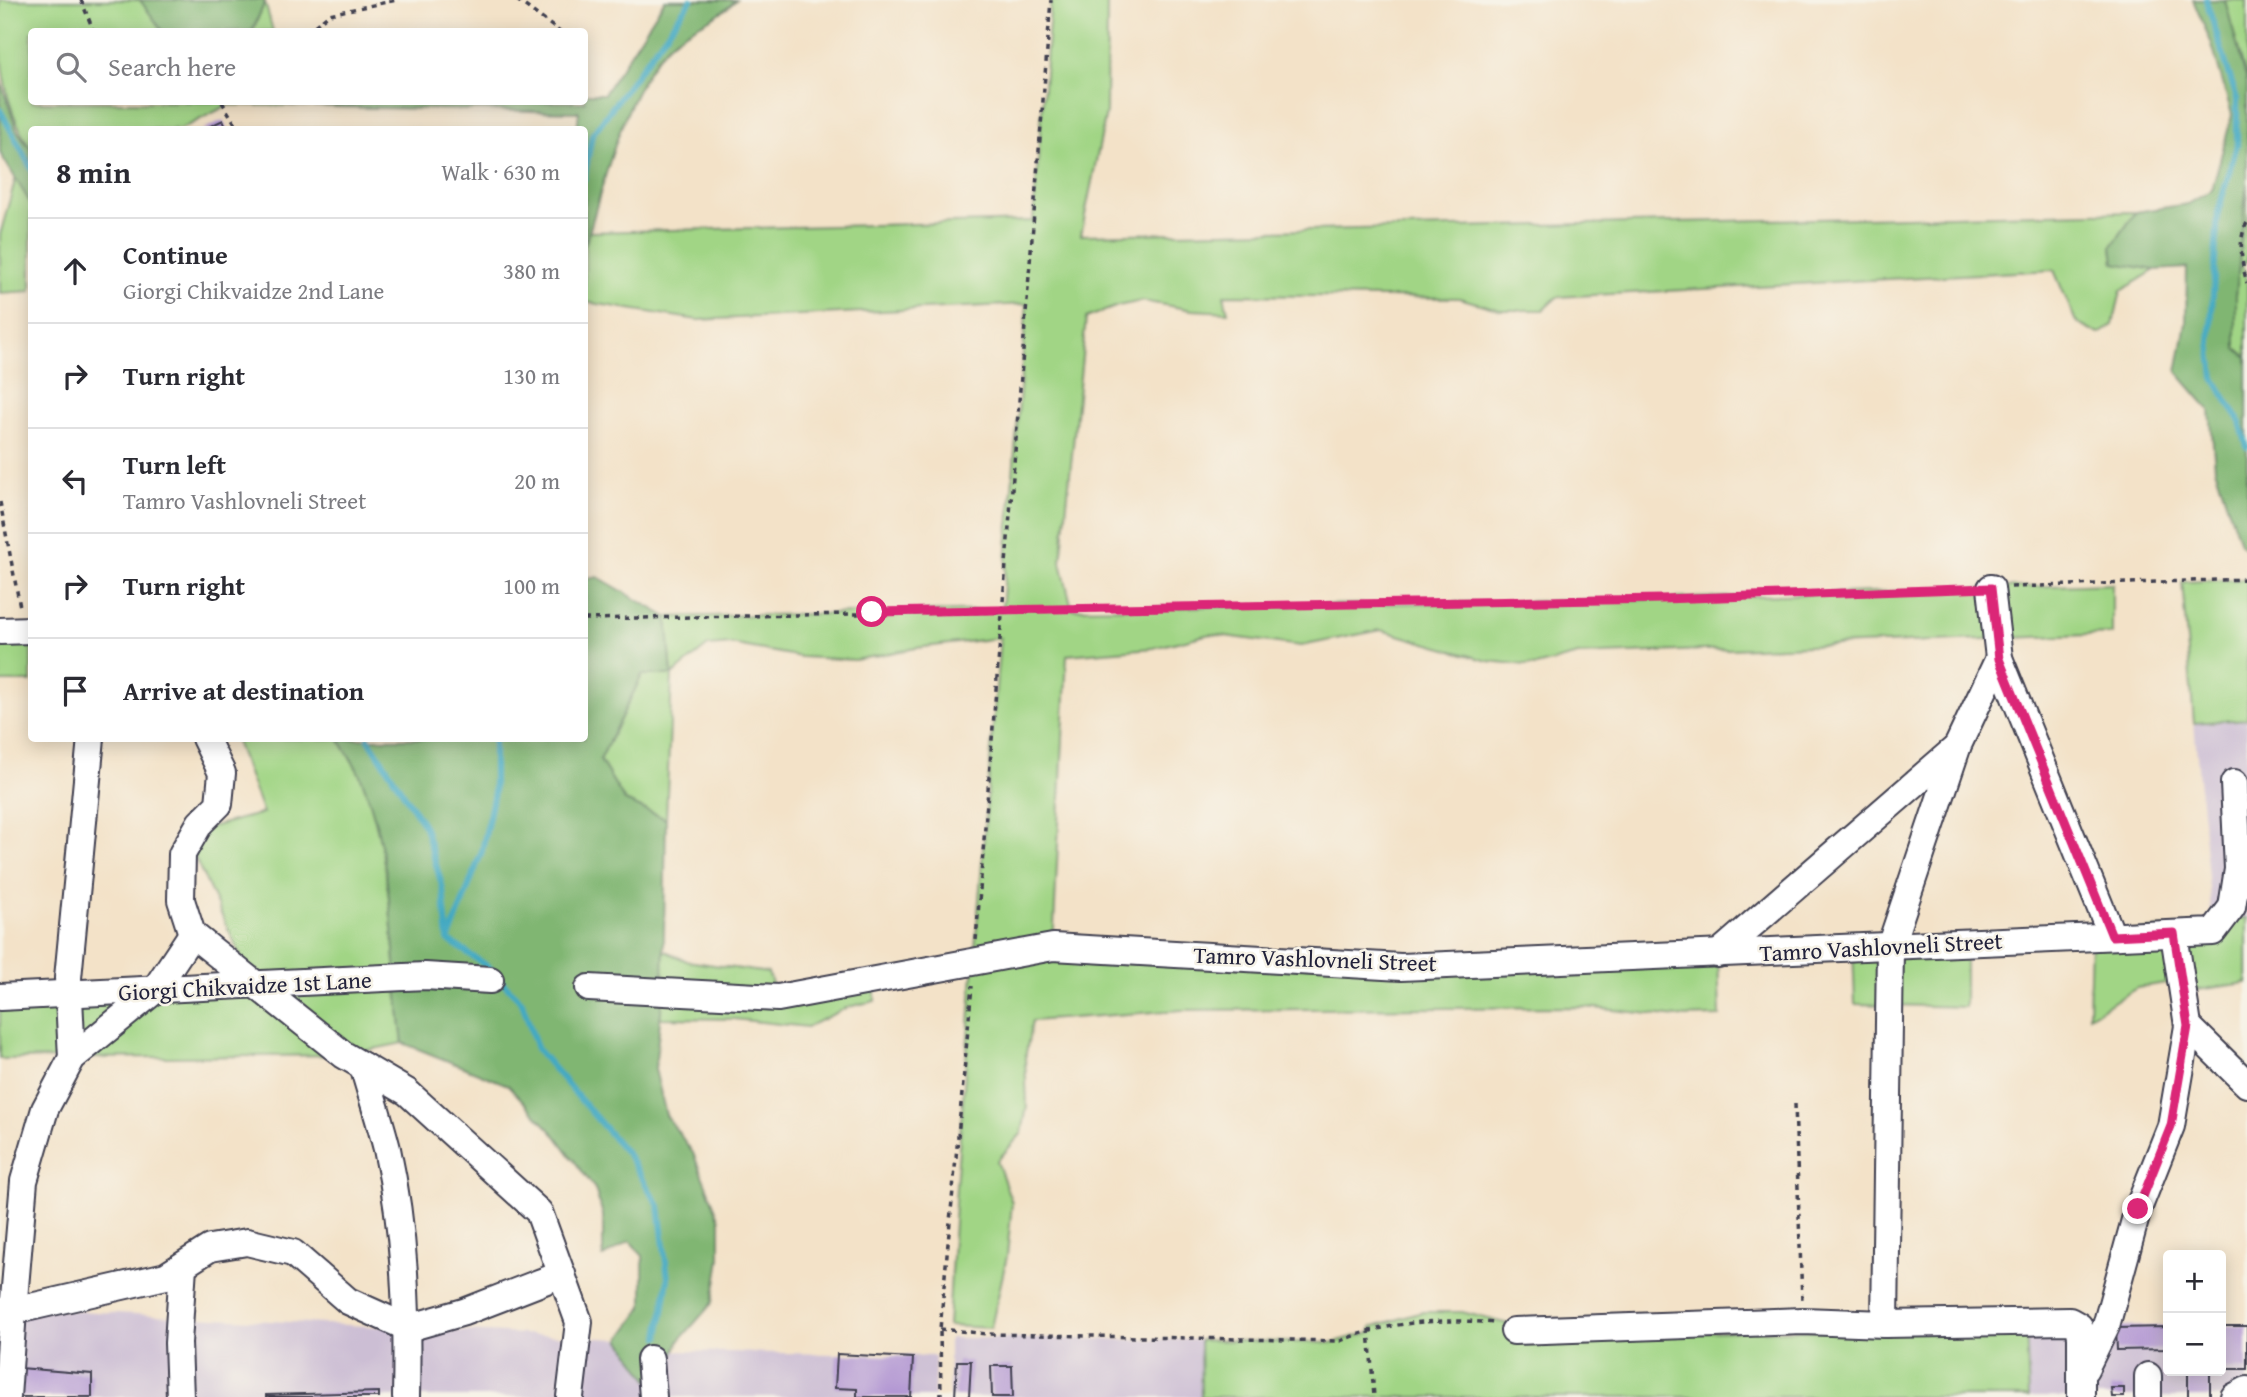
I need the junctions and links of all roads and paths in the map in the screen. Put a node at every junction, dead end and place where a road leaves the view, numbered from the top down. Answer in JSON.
{"nodes":[{"id":1,"x":81,"y":0,"type":"edge"},
{"id":2,"x":397,"y":0,"type":"edge"},
{"id":3,"x":517,"y":0,"type":"edge"},
{"id":4,"x":1051,"y":0,"type":"edge"},
{"id":5,"x":92,"y":28,"type":"edge"},
{"id":6,"x":312,"y":28,"type":"edge"},
{"id":7,"x":555,"y":28,"type":"edge"},
{"id":8,"x":224,"y":105,"type":"edge"},
{"id":9,"x":237,"y":126,"type":"edge"},
{"id":10,"x":2247,"y":223,"type":"edge"},
{"id":11,"x":2247,"y":283,"type":"edge"},
{"id":12,"x":0,"y":502,"type":"edge"},
{"id":13,"x":2247,"y":579,"type":"edge"},
{"id":14,"x":1991,"y":588,"type":"junction"},
{"id":15,"x":1002,"y":611,"type":"junction"},
{"id":16,"x":588,"y":619,"type":"edge"},
{"id":17,"x":18,"y":630,"type":"edge"},
{"id":18,"x":1999,"y":659,"type":"junction"},
{"id":19,"x":91,"y":742,"type":"edge"},
{"id":20,"x":207,"y":742,"type":"edge"},
{"id":21,"x":1958,"y":745,"type":"junction"},
{"id":22,"x":2234,"y":783,"type":"dead end"},
{"id":23,"x":2174,"y":933,"type":"junction"},
{"id":24,"x":192,"y":934,"type":"junction"},
{"id":25,"x":2112,"y":936,"type":"junction"},
{"id":26,"x":1890,"y":947,"type":"junction"},
{"id":27,"x":1718,"y":954,"type":"junction"},
{"id":28,"x":974,"y":964,"type":"junction"},
{"id":29,"x":491,"y":980,"type":"dead end"},
{"id":30,"x":255,"y":986,"type":"junction"},
{"id":31,"x":589,"y":988,"type":"dead end"},
{"id":32,"x":154,"y":992,"type":"junction"},
{"id":33,"x":68,"y":994,"type":"junction"},
{"id":34,"x":0,"y":997,"type":"edge"},
{"id":35,"x":2188,"y":1026,"type":"junction"},
{"id":36,"x":72,"y":1058,"type":"junction"},
{"id":37,"x":363,"y":1066,"type":"junction"},
{"id":38,"x":2247,"y":1084,"type":"edge"},
{"id":39,"x":1794,"y":1104,"type":"dead end"},
{"id":40,"x":183,"y":1266,"type":"junction"},
{"id":41,"x":562,"y":1274,"type":"junction"},
{"id":42,"x":6,"y":1311,"type":"edge"},
{"id":43,"x":1803,"y":1321,"type":"junction"},
{"id":44,"x":1885,"y":1324,"type":"junction"},
{"id":45,"x":408,"y":1328,"type":"junction"},
{"id":46,"x":940,"y":1329,"type":"junction"},
{"id":47,"x":1369,"y":1329,"type":"junction"},
{"id":48,"x":1514,"y":1331,"type":"joint"},
{"id":49,"x":650,"y":1359,"type":"dead end"},
{"id":50,"x":2081,"y":1387,"type":"edge"},
{"id":51,"x":2247,"y":1390,"type":"edge"},
{"id":52,"x":7,"y":1397,"type":"edge"},
{"id":53,"x":180,"y":1397,"type":"edge"},
{"id":54,"x":407,"y":1397,"type":"edge"},
{"id":55,"x":570,"y":1397,"type":"edge"},
{"id":56,"x":653,"y":1397,"type":"edge"},
{"id":57,"x":941,"y":1397,"type":"edge"},
{"id":58,"x":1374,"y":1397,"type":"edge"},
{"id":59,"x":2234,"y":1397,"type":"edge"}],
"edges":[{"from":1,"to":5,"type":"path"},
{"from":2,"to":6,"type":"path"},
{"from":3,"to":7,"type":"path"},
{"from":4,"to":15,"type":"path"},
{"from":8,"to":9,"type":"path"},
{"from":10,"to":11,"type":"path"},
{"from":12,"to":17,"type":"path"},
{"from":13,"to":14,"type":"path"},
{"from":14,"to":15,"type":"path"},
{"from":14,"to":18,"type":"lane"},
{"from":15,"to":16,"type":"path"},
{"from":15,"to":28,"type":"path"},
{"from":18,"to":21,"type":"lane"},
{"from":18,"to":25,"type":"lane"},
{"from":19,"to":33,"type":"lane"},
{"from":20,"to":24,"type":"lane"},
{"from":21,"to":26,"type":"lane"},
{"from":21,"to":27,"type":"lane"},
{"from":22,"to":23,"type":"lane","name":"Tamro Vashlovneli Street"},
{"from":23,"to":25,"type":"lane","name":"Tamro Vashlovneli Street"},
{"from":23,"to":35,"type":"lane"},
{"from":24,"to":30,"type":"lane"},
{"from":24,"to":32,"type":"lane"},
{"from":25,"to":26,"type":"lane","name":"Tamro Vashlovneli Street"},
{"from":26,"to":27,"type":"lane","name":"Tamro Vashlovneli Street"},
{"from":26,"to":44,"type":"lane"},
{"from":27,"to":28,"type":"lane","name":"Tamro Vashlovneli Street"},
{"from":28,"to":31,"type":"lane","name":"Tamro Vashlovneli Street"},
{"from":28,"to":46,"type":"path"},
{"from":29,"to":30,"type":"lane","name":"Giorgi Chikvaidze 1st Lane"},
{"from":30,"to":32,"type":"lane","name":"Giorgi Chikvaidze 1st Lane"},
{"from":30,"to":37,"type":"lane"},
{"from":32,"to":33,"type":"lane","name":"Giorgi Chikvaidze 1st Lane"},
{"from":32,"to":36,"type":"lane"},
{"from":33,"to":34,"type":"lane","name":"Giorgi Chikvaidze 1st Lane"},
{"from":33,"to":36,"type":"lane"},
{"from":35,"to":38,"type":"lane"},
{"from":35,"to":50,"type":"lane"},
{"from":36,"to":42,"type":"lane"},
{"from":37,"to":41,"type":"lane"},
{"from":37,"to":45,"type":"lane"},
{"from":39,"to":43,"type":"path"},
{"from":40,"to":42,"type":"lane"},
{"from":40,"to":45,"type":"lane"},
{"from":40,"to":53,"type":"lane"},
{"from":41,"to":45,"type":"lane"},
{"from":41,"to":55,"type":"lane"},
{"from":42,"to":52,"type":"lane"},
{"from":43,"to":44,"type":"lane"},
{"from":43,"to":48,"type":"lane"},
{"from":44,"to":50,"type":"lane"},
{"from":45,"to":54,"type":"lane"},
{"from":46,"to":47,"type":"path"},
{"from":46,"to":57,"type":"path"},
{"from":47,"to":48,"type":"path"},
{"from":47,"to":58,"type":"path"},
{"from":49,"to":56,"type":"lane"},
{"from":51,"to":59,"type":"lane"}]}
